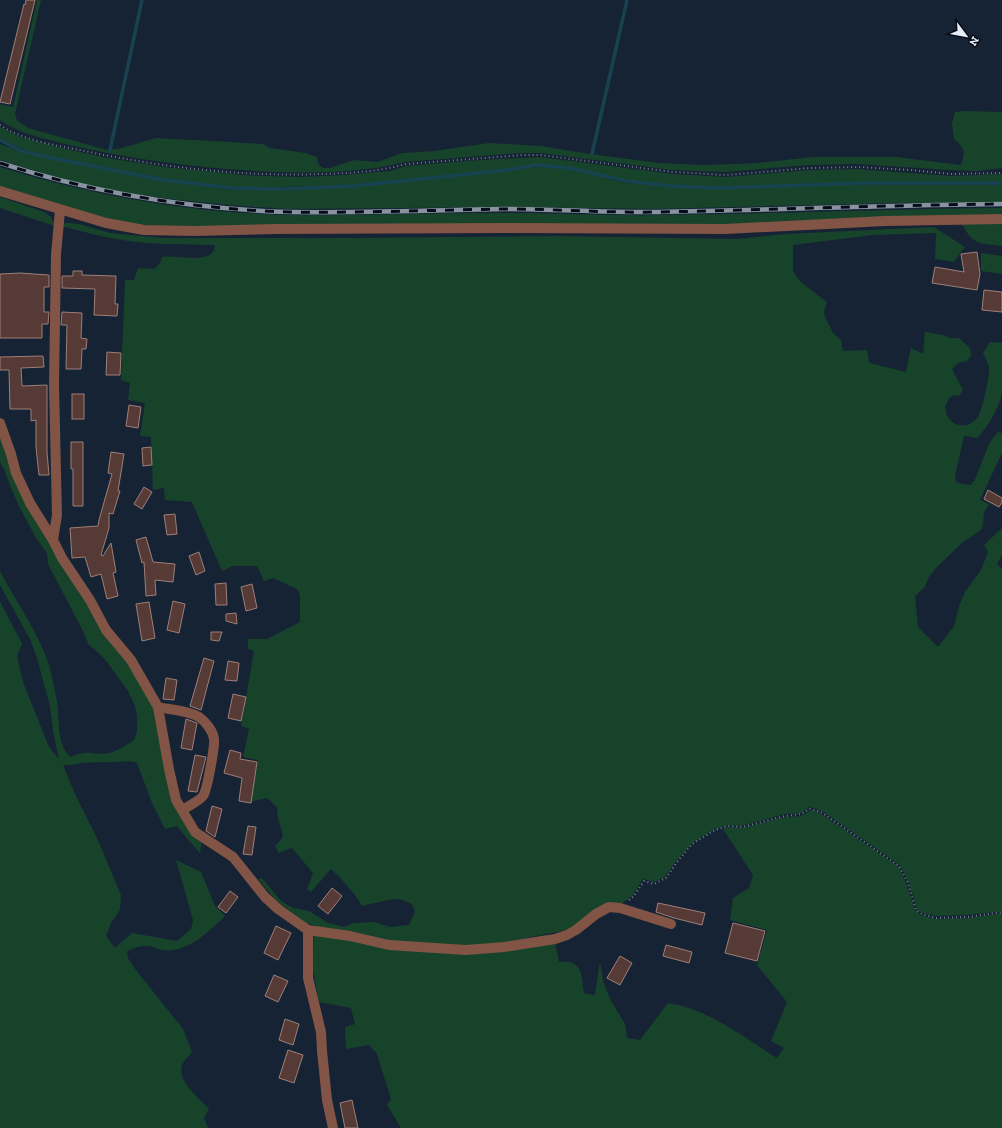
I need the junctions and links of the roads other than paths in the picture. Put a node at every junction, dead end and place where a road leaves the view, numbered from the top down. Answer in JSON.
{"nodes":[{"id":1,"x":0,"y":191,"type":"edge"},
{"id":2,"x":60,"y":210,"type":"junction"},
{"id":3,"x":1002,"y":219,"type":"edge"},
{"id":4,"x":0,"y":423,"type":"edge"},
{"id":5,"x":53,"y":540,"type":"junction"},
{"id":6,"x":158,"y":707,"type":"junction"},
{"id":7,"x":183,"y":810,"type":"junction"},
{"id":8,"x":670,"y":924,"type":"dead end"},
{"id":9,"x":308,"y":930,"type":"junction"},
{"id":10,"x":333,"y":1128,"type":"edge"}],
"edges":[{"from":1,"to":2,"type":"street"},
{"from":2,"to":3,"type":"street"},
{"from":2,"to":5,"type":"street"},
{"from":4,"to":5,"type":"street"},
{"from":5,"to":6,"type":"street"},
{"from":6,"to":7,"type":"street"},
{"from":6,"to":7,"type":"street"},
{"from":7,"to":9,"type":"street"},
{"from":8,"to":9,"type":"street"},
{"from":9,"to":10,"type":"street"}]}
